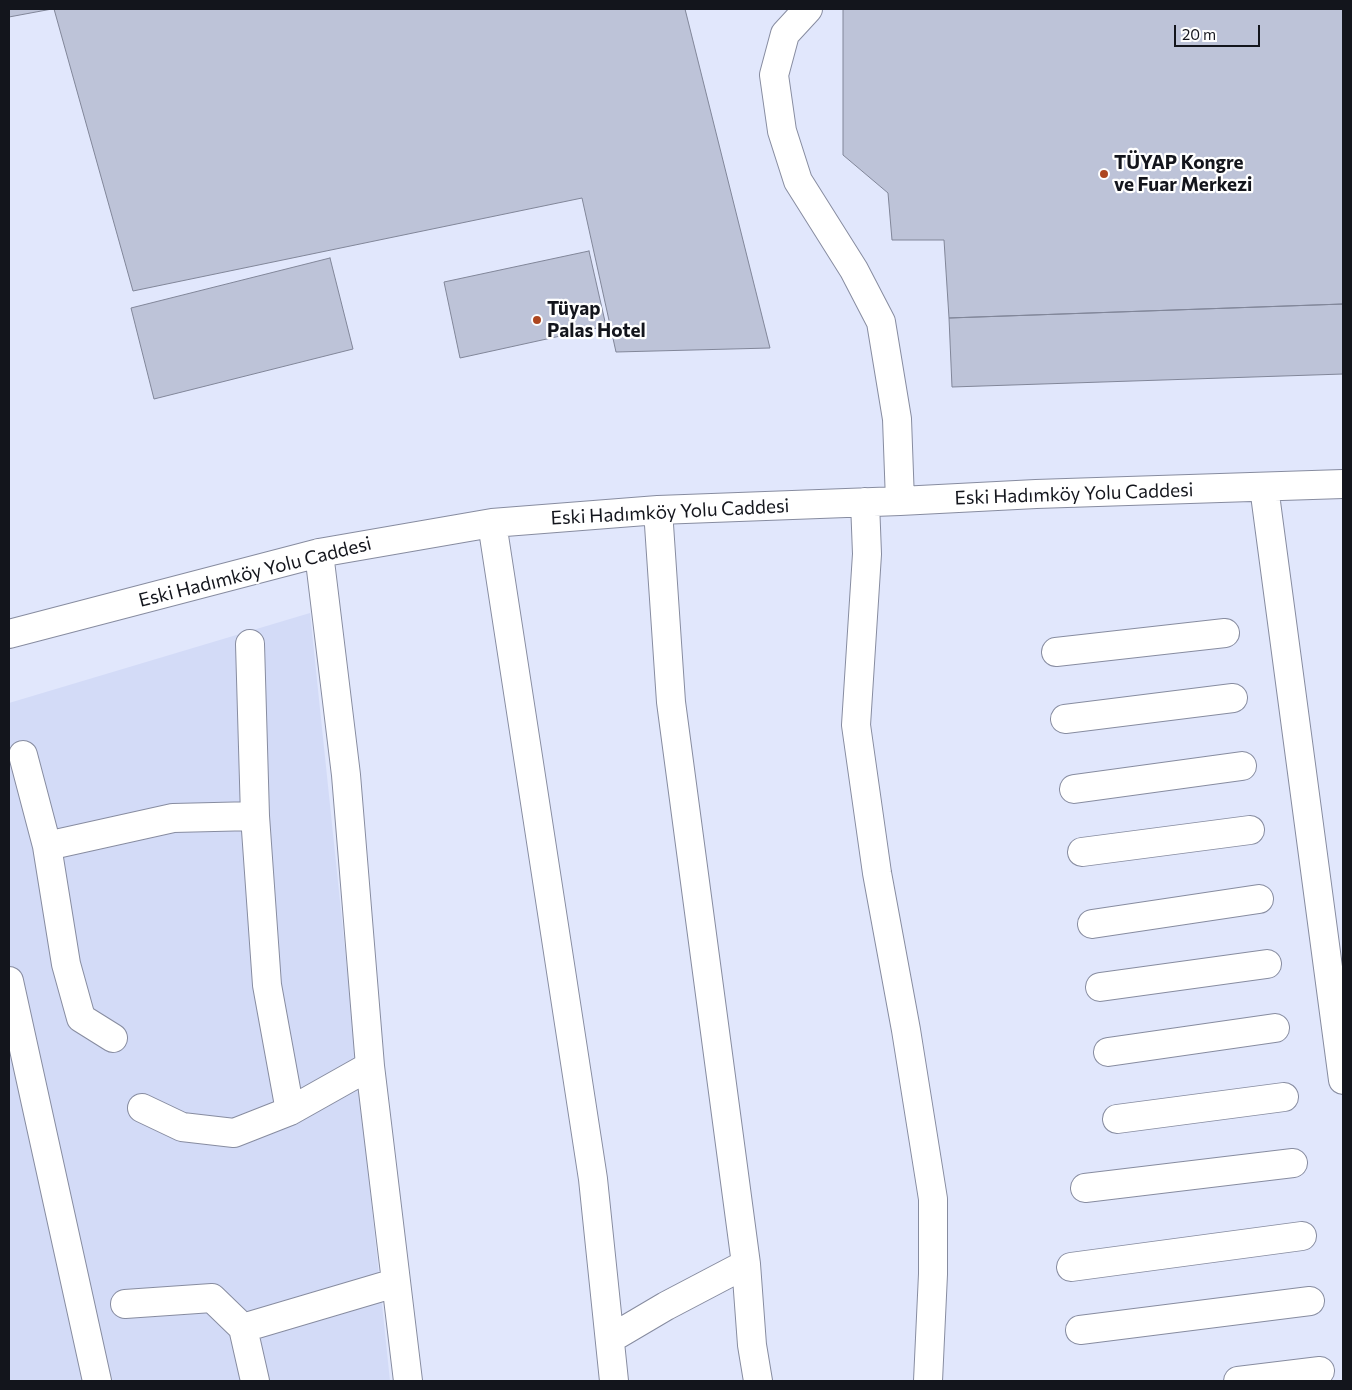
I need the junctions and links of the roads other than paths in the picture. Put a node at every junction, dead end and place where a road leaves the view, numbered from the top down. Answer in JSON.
{"nodes":[{"id":1,"x":808,"y":9,"type":"edge"},
{"id":2,"x":1343,"y":484,"type":"edge"},
{"id":3,"x":1264,"y":487,"type":"junction"},
{"id":4,"x":900,"y":501,"type":"junction"},
{"id":5,"x":865,"y":502,"type":"junction"},
{"id":6,"x":658,"y":510,"type":"junction"},
{"id":7,"x":492,"y":523,"type":"junction"},
{"id":8,"x":319,"y":553,"type":"junction"},
{"id":9,"x":1225,"y":633,"type":"dead end"},
{"id":10,"x":9,"y":634,"type":"edge"},
{"id":11,"x":250,"y":644,"type":"dead end"},
{"id":12,"x":1056,"y":652,"type":"dead end"},
{"id":13,"x":1233,"y":698,"type":"dead end"},
{"id":14,"x":1065,"y":719,"type":"dead end"},
{"id":15,"x":23,"y":755,"type":"dead end"},
{"id":16,"x":1242,"y":766,"type":"dead end"},
{"id":17,"x":1074,"y":789,"type":"dead end"},
{"id":18,"x":255,"y":816,"type":"junction"},
{"id":19,"x":1250,"y":830,"type":"dead end"},
{"id":20,"x":47,"y":846,"type":"junction"},
{"id":21,"x":1082,"y":852,"type":"dead end"},
{"id":22,"x":1259,"y":900,"type":"dead end"},
{"id":23,"x":1092,"y":924,"type":"dead end"},
{"id":24,"x":1267,"y":964,"type":"dead end"},
{"id":25,"x":9,"y":981,"type":"edge"},
{"id":26,"x":1100,"y":987,"type":"dead end"},
{"id":27,"x":1275,"y":1028,"type":"dead end"},
{"id":28,"x":114,"y":1038,"type":"dead end"},
{"id":29,"x":1108,"y":1052,"type":"dead end"},
{"id":30,"x":370,"y":1066,"type":"junction"},
{"id":31,"x":1343,"y":1080,"type":"edge"},
{"id":32,"x":1284,"y":1097,"type":"dead end"},
{"id":33,"x":142,"y":1108,"type":"dead end"},
{"id":34,"x":290,"y":1111,"type":"junction"},
{"id":35,"x":1117,"y":1119,"type":"dead end"},
{"id":36,"x":1293,"y":1163,"type":"dead end"},
{"id":37,"x":1085,"y":1188,"type":"dead end"},
{"id":38,"x":1302,"y":1236,"type":"dead end"},
{"id":39,"x":746,"y":1264,"type":"junction"},
{"id":40,"x":1071,"y":1267,"type":"dead end"},
{"id":41,"x":395,"y":1283,"type":"junction"},
{"id":42,"x":1310,"y":1301,"type":"dead end"},
{"id":43,"x":125,"y":1304,"type":"dead end"},
{"id":44,"x":243,"y":1328,"type":"junction"},
{"id":45,"x":1080,"y":1330,"type":"dead end"},
{"id":46,"x":610,"y":1339,"type":"junction"},
{"id":47,"x":1320,"y":1371,"type":"dead end"},
{"id":48,"x":97,"y":1381,"type":"edge"},
{"id":49,"x":255,"y":1381,"type":"edge"},
{"id":50,"x":408,"y":1381,"type":"edge"},
{"id":51,"x":614,"y":1381,"type":"edge"},
{"id":52,"x":758,"y":1381,"type":"edge"},
{"id":53,"x":928,"y":1381,"type":"edge"},
{"id":54,"x":1238,"y":1381,"type":"edge"}],
"edges":[{"from":1,"to":4,"type":"street"},
{"from":2,"to":3,"type":"street","name":"Eski Hadımköy Yolu Caddesi"},
{"from":3,"to":4,"type":"street","name":"Eski Hadımköy Yolu Caddesi"},
{"from":3,"to":31,"type":"street"},
{"from":4,"to":5,"type":"street","name":"Eski Hadımköy Yolu Caddesi"},
{"from":5,"to":6,"type":"street","name":"Eski Hadımköy Yolu Caddesi"},
{"from":5,"to":53,"type":"street"},
{"from":6,"to":7,"type":"street","name":"Eski Hadımköy Yolu Caddesi"},
{"from":6,"to":39,"type":"street"},
{"from":7,"to":8,"type":"street","name":"Eski Hadımköy Yolu Caddesi"},
{"from":7,"to":46,"type":"street"},
{"from":8,"to":10,"type":"street","name":"Eski Hadımköy Yolu Caddesi"},
{"from":8,"to":30,"type":"street"},
{"from":9,"to":12,"type":"street"},
{"from":11,"to":18,"type":"street"},
{"from":13,"to":14,"type":"street"},
{"from":15,"to":20,"type":"street"},
{"from":16,"to":17,"type":"street"},
{"from":18,"to":20,"type":"street"},
{"from":18,"to":34,"type":"street"},
{"from":19,"to":21,"type":"street"},
{"from":20,"to":28,"type":"street"},
{"from":22,"to":23,"type":"street"},
{"from":24,"to":26,"type":"street"},
{"from":25,"to":48,"type":"street"},
{"from":27,"to":29,"type":"street"},
{"from":30,"to":34,"type":"street"},
{"from":30,"to":41,"type":"street"},
{"from":32,"to":35,"type":"street"},
{"from":33,"to":34,"type":"street"},
{"from":36,"to":37,"type":"street"},
{"from":38,"to":40,"type":"street"},
{"from":39,"to":46,"type":"street"},
{"from":39,"to":52,"type":"street"},
{"from":41,"to":44,"type":"street"},
{"from":41,"to":50,"type":"street"},
{"from":42,"to":45,"type":"street"},
{"from":43,"to":44,"type":"street"},
{"from":44,"to":49,"type":"street"},
{"from":46,"to":51,"type":"street"},
{"from":47,"to":54,"type":"street"}]}
